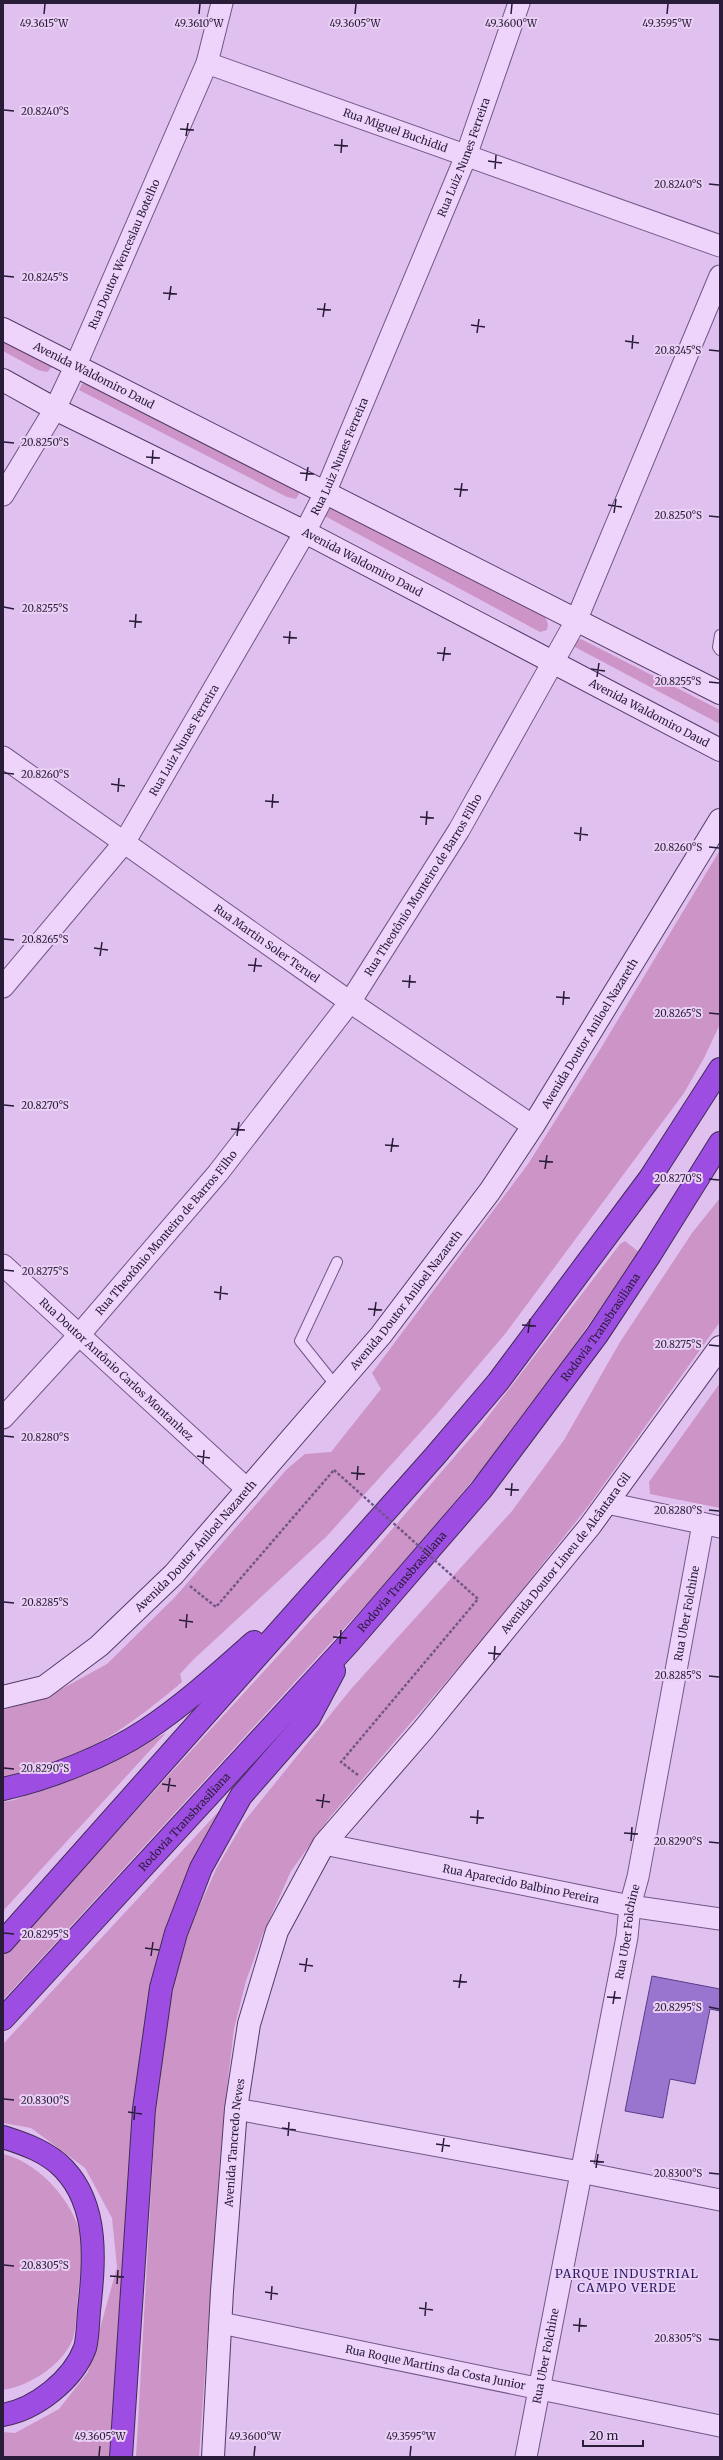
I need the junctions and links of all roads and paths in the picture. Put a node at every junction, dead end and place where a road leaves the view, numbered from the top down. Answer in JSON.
{"nodes":[{"id":1,"x":222,"y":3,"type":"edge"},
{"id":2,"x":519,"y":3,"type":"edge"},
{"id":3,"x":207,"y":63,"type":"junction"},
{"id":4,"x":466,"y":156,"type":"junction"},
{"id":5,"x":720,"y":246,"type":"edge"},
{"id":6,"x":720,"y":276,"type":"edge"},
{"id":7,"x":3,"y":329,"type":"edge"},
{"id":8,"x":75,"y":367,"type":"junction"},
{"id":9,"x":3,"y":380,"type":"edge"},
{"id":10,"x":55,"y":409,"type":"junction"},
{"id":11,"x":325,"y":493,"type":"junction"},
{"id":12,"x":3,"y":495,"type":"edge"},
{"id":13,"x":305,"y":532,"type":"junction"},
{"id":14,"x":576,"y":620,"type":"junction"},
{"id":15,"x":720,"y":635,"type":"edge"},
{"id":16,"x":720,"y":650,"type":"edge"},
{"id":17,"x":552,"y":662,"type":"junction"},
{"id":18,"x":720,"y":693,"type":"edge"},
{"id":19,"x":720,"y":750,"type":"edge"},
{"id":20,"x":3,"y":757,"type":"edge"},
{"id":21,"x":720,"y":820,"type":"edge"},
{"id":22,"x":124,"y":844,"type":"junction"},
{"id":23,"x":3,"y":987,"type":"edge"},
{"id":24,"x":350,"y":1002,"type":"junction"},
{"id":25,"x":720,"y":1069,"type":"edge"},
{"id":26,"x":533,"y":1126,"type":"junction"},
{"id":27,"x":720,"y":1142,"type":"edge"},
{"id":28,"x":338,"y":1262,"type":"dead end"},
{"id":29,"x":3,"y":1265,"type":"edge"},
{"id":30,"x":80,"y":1334,"type":"junction"},
{"id":31,"x":720,"y":1347,"type":"edge"},
{"id":32,"x":336,"y":1386,"type":"junction"},
{"id":33,"x":3,"y":1418,"type":"edge"},
{"id":34,"x":248,"y":1490,"type":"junction"},
{"id":35,"x":607,"y":1503,"type":"junction"},
{"id":36,"x":712,"y":1526,"type":"edge"},
{"id":37,"x":174,"y":1574,"type":"junction"},
{"id":38,"x":286,"y":1624,"type":"junction"},
{"id":39,"x":348,"y":1644,"type":"junction"},
{"id":40,"x":3,"y":1697,"type":"edge"},
{"id":41,"x":341,"y":1762,"type":"dead end"},
{"id":42,"x":3,"y":1789,"type":"edge"},
{"id":43,"x":324,"y":1844,"type":"junction"},
{"id":44,"x":630,"y":1906,"type":"junction"},
{"id":45,"x":720,"y":1919,"type":"edge"},
{"id":46,"x":3,"y":1942,"type":"edge"},
{"id":47,"x":3,"y":2019,"type":"edge"},
{"id":48,"x":236,"y":2109,"type":"junction"},
{"id":49,"x":3,"y":2137,"type":"edge"},
{"id":50,"x":580,"y":2172,"type":"junction"},
{"id":51,"x":720,"y":2200,"type":"edge"},
{"id":52,"x":221,"y":2323,"type":"junction"},
{"id":53,"x":539,"y":2389,"type":"junction"},
{"id":54,"x":3,"y":2415,"type":"edge"},
{"id":55,"x":720,"y":2426,"type":"edge"},
{"id":56,"x":121,"y":2457,"type":"edge"},
{"id":57,"x":213,"y":2457,"type":"edge"},
{"id":58,"x":526,"y":2457,"type":"edge"}],
"edges":[{"from":1,"to":3,"type":"street","name":"Rua Doutor Wenceslau Botelho"},
{"from":2,"to":4,"type":"street","name":"Rua Luiz Nunes Ferreira"},
{"from":3,"to":4,"type":"street","name":"Rua Miguel Buchidid"},
{"from":3,"to":8,"type":"street","name":"Rua Doutor Wenceslau Botelho"},
{"from":4,"to":5,"type":"street","name":"Rua Miguel Buchidid"},
{"from":4,"to":11,"type":"street","name":"Rua Luiz Nunes Ferreira"},
{"from":6,"to":14,"type":"street","name":"Rua Theotônio Monteiro de Barros Filho"},
{"from":7,"to":8,"type":"main road","name":"Avenida Waldomiro Daud"},
{"from":8,"to":10,"type":"street","name":"Rua Doutor Wenceslau Botelho"},
{"from":8,"to":11,"type":"main road","name":"Avenida Waldomiro Daud"},
{"from":9,"to":10,"type":"main road","name":"Avenida Waldomiro Daud"},
{"from":10,"to":12,"type":"street","name":"Rua Doutor Wenceslau Botelho"},
{"from":10,"to":13,"type":"main road","name":"Avenida Waldomiro Daud"},
{"from":11,"to":13,"type":"street","name":"Rua Luiz Nunes Ferreira"},
{"from":11,"to":14,"type":"main road","name":"Avenida Waldomiro Daud"},
{"from":13,"to":17,"type":"main road","name":"Avenida Waldomiro Daud"},
{"from":13,"to":22,"type":"street","name":"Rua Luiz Nunes Ferreira"},
{"from":14,"to":17,"type":"street","name":"Rua Theotônio Monteiro de Barros Filho"},
{"from":14,"to":18,"type":"main road","name":"Avenida Waldomiro Daud"},
{"from":15,"to":16,"type":"lane"},
{"from":17,"to":19,"type":"main road","name":"Avenida Waldomiro Daud"},
{"from":17,"to":24,"type":"street","name":"Rua Theotônio Monteiro de Barros Filho"},
{"from":20,"to":22,"type":"street","name":"Rua Martin Soler Teruel"},
{"from":21,"to":26,"type":"main road","name":"Avenida Doutor Aniloel Nazareth"},
{"from":22,"to":23,"type":"street","name":"Rua Luiz Nunes Ferreira"},
{"from":22,"to":24,"type":"street","name":"Rua Martin Soler Teruel"},
{"from":24,"to":26,"type":"street","name":"Rua Martin Soler Teruel"},
{"from":24,"to":30,"type":"street","name":"Rua Theotônio Monteiro de Barros Filho"},
{"from":25,"to":38,"type":"highway"},
{"from":26,"to":32,"type":"main road","name":"Avenida Doutor Aniloel Nazareth"},
{"from":27,"to":39,"type":"highway","name":"Rodovia Transbrasiliana"},
{"from":28,"to":32,"type":"lane"},
{"from":29,"to":30,"type":"street","name":"Rua Doutor Antônio Carlos Montanhez"},
{"from":30,"to":33,"type":"street","name":"Rua Theotônio Monteiro de Barros Filho"},
{"from":30,"to":34,"type":"street","name":"Rua Doutor Antônio Carlos Montanhez"},
{"from":31,"to":35,"type":"main road","name":"Avenida Doutor Lineu de Alcântara Gil"},
{"from":32,"to":34,"type":"main road","name":"Avenida Doutor Aniloel Nazareth"},
{"from":34,"to":37,"type":"main road","name":"Avenida Doutor Aniloel Nazareth"},
{"from":35,"to":36,"type":"street"},
{"from":35,"to":43,"type":"main road","name":"Avenida Doutor Lineu de Alcântara Gil"},
{"from":36,"to":44,"type":"street","name":"Rua Uber Folchine"},
{"from":37,"to":40,"type":"main road","name":"Avenida Doutor Aniloel Nazareth"},
{"from":37,"to":41,"type":"path","bridge":true},
{"from":38,"to":42,"type":"highway"},
{"from":38,"to":46,"type":"highway"},
{"from":39,"to":47,"type":"highway","name":"Rodovia Transbrasiliana"},
{"from":39,"to":56,"type":"highway"},
{"from":43,"to":44,"type":"street","name":"Rua Aparecido Balbino Pereira"},
{"from":43,"to":48,"type":"main road","name":"Avenida Tancredo Neves"},
{"from":44,"to":45,"type":"street","name":"Rua Aparecido Balbino Pereira"},
{"from":44,"to":50,"type":"street","name":"Rua Uber Folchine"},
{"from":48,"to":50,"type":"street"},
{"from":48,"to":52,"type":"main road","name":"Avenida Tancredo Neves"},
{"from":49,"to":54,"type":"highway"},
{"from":50,"to":51,"type":"street"},
{"from":50,"to":53,"type":"street","name":"Rua Uber Folchine"},
{"from":52,"to":53,"type":"street","name":"Rua Roque Martins da Costa Junior"},
{"from":52,"to":57,"type":"main road","name":"Avenida Tancredo Neves"},
{"from":53,"to":55,"type":"street","name":"Rua Roque Martins da Costa Junior"},
{"from":53,"to":58,"type":"street","name":"Rua Uber Folchine"}]}
